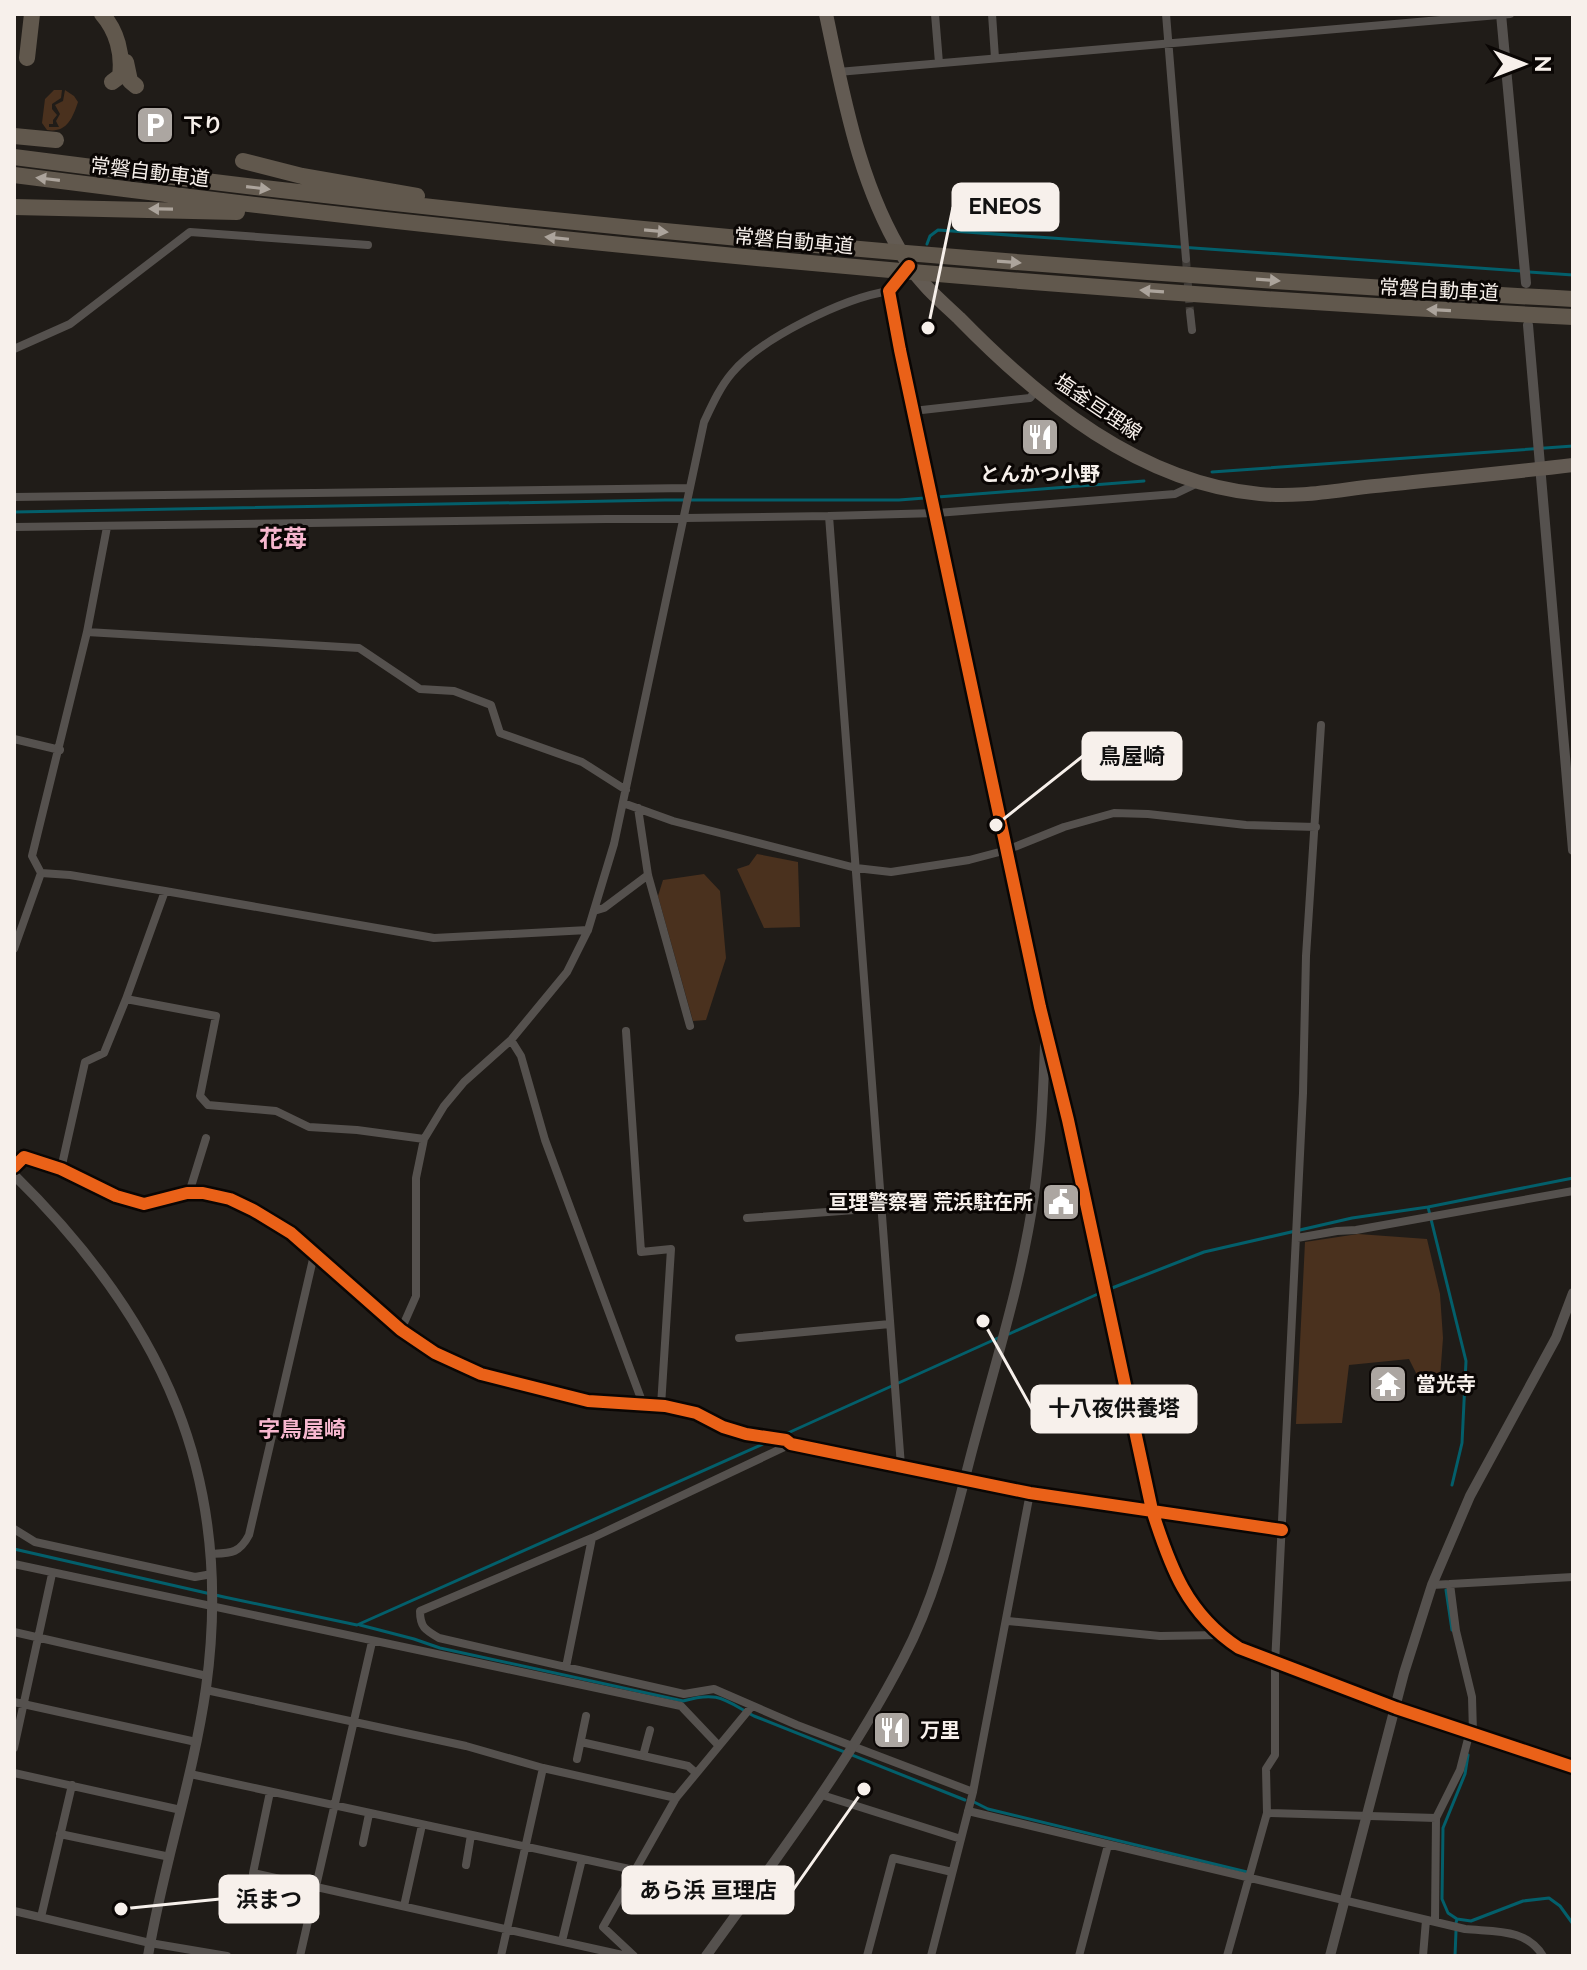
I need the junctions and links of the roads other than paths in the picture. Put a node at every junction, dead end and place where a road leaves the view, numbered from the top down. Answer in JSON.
{"nodes":[{"id":1,"x":26,"y":14,"type":"edge"},
{"id":2,"x":32,"y":14,"type":"edge"},
{"id":3,"x":102,"y":14,"type":"edge"},
{"id":4,"x":116,"y":14,"type":"edge"},
{"id":5,"x":826,"y":14,"type":"edge"},
{"id":6,"x":935,"y":14,"type":"edge"},
{"id":7,"x":992,"y":14,"type":"edge"},
{"id":8,"x":1166,"y":14,"type":"edge"},
{"id":9,"x":1501,"y":14,"type":"edge"},
{"id":10,"x":1510,"y":14,"type":"edge"},
{"id":11,"x":1169,"y":44,"type":"junction"},
{"id":12,"x":20,"y":53,"type":"edge"},
{"id":13,"x":995,"y":58,"type":"junction"},
{"id":14,"x":939,"y":63,"type":"junction"},
{"id":15,"x":837,"y":66,"type":"junction"},
{"id":16,"x":112,"y":82,"type":"dead end"},
{"id":17,"x":136,"y":86,"type":"dead end"},
{"id":18,"x":14,"y":136,"type":"edge"},
{"id":19,"x":56,"y":140,"type":"dead end"},
{"id":20,"x":14,"y":157,"type":"edge"},
{"id":21,"x":243,"y":161,"type":"dead end"},
{"id":22,"x":14,"y":175,"type":"edge"},
{"id":23,"x":14,"y":207,"type":"edge"},
{"id":24,"x":407,"y":223,"type":"junction"},
{"id":25,"x":609,"y":227,"type":"junction"},
{"id":26,"x":368,"y":245,"type":"dead end"},
{"id":27,"x":858,"y":259,"type":"junction"},
{"id":28,"x":1186,"y":259,"type":"tunnel mouth"},
{"id":29,"x":909,"y":266,"type":"junction"},
{"id":30,"x":1526,"y":283,"type":"dead end"},
{"id":31,"x":889,"y":291,"type":"junction"},
{"id":32,"x":1573,"y":299,"type":"edge"},
{"id":33,"x":1190,"y":312,"type":"tunnel mouth"},
{"id":34,"x":1573,"y":317,"type":"edge"},
{"id":35,"x":1528,"y":325,"type":"dead end"},
{"id":36,"x":1192,"y":330,"type":"dead end"},
{"id":37,"x":14,"y":349,"type":"edge"},
{"id":38,"x":1037,"y":389,"type":"junction"},
{"id":39,"x":913,"y":411,"type":"junction"},
{"id":40,"x":1540,"y":465,"type":"junction"},
{"id":41,"x":1573,"y":465,"type":"edge"},
{"id":42,"x":1198,"y":483,"type":"junction"},
{"id":43,"x":689,"y":488,"type":"junction"},
{"id":44,"x":14,"y":497,"type":"edge"},
{"id":45,"x":935,"y":510,"type":"junction"},
{"id":46,"x":829,"y":516,"type":"junction"},
{"id":47,"x":684,"y":517,"type":"junction"},
{"id":48,"x":14,"y":527,"type":"edge"},
{"id":49,"x":107,"y":527,"type":"junction"},
{"id":50,"x":87,"y":632,"type":"junction"},
{"id":51,"x":1321,"y":725,"type":"dead end"},
{"id":52,"x":14,"y":739,"type":"edge"},
{"id":53,"x":60,"y":750,"type":"junction"},
{"id":54,"x":626,"y":790,"type":"junction"},
{"id":55,"x":623,"y":803,"type":"junction"},
{"id":56,"x":638,"y":808,"type":"junction"},
{"id":57,"x":1316,"y":827,"type":"junction"},
{"id":58,"x":1007,"y":850,"type":"junction"},
{"id":59,"x":1573,"y":850,"type":"edge"},
{"id":60,"x":856,"y":868,"type":"junction"},
{"id":61,"x":41,"y":873,"type":"junction"},
{"id":62,"x":648,"y":875,"type":"junction"},
{"id":63,"x":165,"y":891,"type":"junction"},
{"id":64,"x":594,"y":911,"type":"junction"},
{"id":65,"x":588,"y":930,"type":"junction"},
{"id":66,"x":14,"y":949,"type":"edge"},
{"id":67,"x":126,"y":999,"type":"junction"},
{"id":68,"x":690,"y":1026,"type":"dead end"},
{"id":69,"x":626,"y":1031,"type":"dead end"},
{"id":70,"x":1045,"y":1031,"type":"junction"},
{"id":71,"x":511,"y":1040,"type":"junction"},
{"id":72,"x":206,"y":1138,"type":"dead end"},
{"id":73,"x":424,"y":1139,"type":"junction"},
{"id":74,"x":14,"y":1167,"type":"edge"},
{"id":75,"x":61,"y":1169,"type":"junction"},
{"id":76,"x":14,"y":1175,"type":"edge"},
{"id":77,"x":1573,"y":1191,"type":"edge"},
{"id":78,"x":189,"y":1193,"type":"junction"},
{"id":79,"x":881,"y":1208,"type":"junction"},
{"id":80,"x":747,"y":1218,"type":"dead end"},
{"id":81,"x":1297,"y":1233,"type":"junction"},
{"id":82,"x":314,"y":1255,"type":"junction"},
{"id":83,"x":1573,"y":1293,"type":"edge"},
{"id":84,"x":890,"y":1324,"type":"junction"},
{"id":85,"x":401,"y":1330,"type":"junction"},
{"id":86,"x":739,"y":1338,"type":"dead end"},
{"id":87,"x":643,"y":1404,"type":"junction"},
{"id":88,"x":661,"y":1406,"type":"junction"},
{"id":89,"x":788,"y":1442,"type":"junction"},
{"id":90,"x":901,"y":1466,"type":"junction"},
{"id":91,"x":964,"y":1480,"type":"junction"},
{"id":92,"x":1030,"y":1493,"type":"junction"},
{"id":93,"x":1152,"y":1510,"type":"junction"},
{"id":94,"x":14,"y":1529,"type":"edge"},
{"id":95,"x":1282,"y":1530,"type":"junction"},
{"id":96,"x":592,"y":1538,"type":"junction"},
{"id":97,"x":210,"y":1554,"type":"junction"},
{"id":98,"x":14,"y":1564,"type":"edge"},
{"id":99,"x":52,"y":1574,"type":"junction"},
{"id":100,"x":1573,"y":1577,"type":"edge"},
{"id":101,"x":212,"y":1579,"type":"junction"},
{"id":102,"x":1432,"y":1585,"type":"junction"},
{"id":103,"x":1450,"y":1588,"type":"junction"},
{"id":104,"x":212,"y":1604,"type":"junction"},
{"id":105,"x":1008,"y":1621,"type":"junction"},
{"id":106,"x":14,"y":1632,"type":"edge"},
{"id":107,"x":1220,"y":1635,"type":"junction"},
{"id":108,"x":39,"y":1637,"type":"junction"},
{"id":109,"x":372,"y":1642,"type":"junction"},
{"id":110,"x":1275,"y":1664,"type":"junction"},
{"id":111,"x":566,"y":1667,"type":"junction"},
{"id":112,"x":207,"y":1676,"type":"junction"},
{"id":113,"x":206,"y":1690,"type":"junction"},
{"id":114,"x":19,"y":1703,"type":"edge"},
{"id":115,"x":1396,"y":1708,"type":"junction"},
{"id":116,"x":749,"y":1710,"type":"junction"},
{"id":117,"x":586,"y":1716,"type":"dead end"},
{"id":118,"x":352,"y":1721,"type":"junction"},
{"id":119,"x":650,"y":1730,"type":"dead end"},
{"id":120,"x":1471,"y":1732,"type":"junction"},
{"id":121,"x":196,"y":1742,"type":"junction"},
{"id":122,"x":581,"y":1742,"type":"junction"},
{"id":123,"x":719,"y":1746,"type":"junction"},
{"id":124,"x":14,"y":1748,"type":"edge"},
{"id":125,"x":849,"y":1752,"type":"junction"},
{"id":126,"x":643,"y":1756,"type":"junction"},
{"id":127,"x":577,"y":1759,"type":"dead end"},
{"id":128,"x":1573,"y":1767,"type":"edge"},
{"id":129,"x":543,"y":1768,"type":"junction"},
{"id":130,"x":14,"y":1773,"type":"edge"},
{"id":131,"x":696,"y":1773,"type":"junction"},
{"id":132,"x":190,"y":1774,"type":"junction"},
{"id":133,"x":72,"y":1785,"type":"junction"},
{"id":134,"x":270,"y":1792,"type":"junction"},
{"id":135,"x":973,"y":1792,"type":"junction"},
{"id":136,"x":822,"y":1795,"type":"junction"},
{"id":137,"x":676,"y":1798,"type":"junction"},
{"id":138,"x":333,"y":1806,"type":"junction"},
{"id":139,"x":181,"y":1810,"type":"junction"},
{"id":140,"x":968,"y":1811,"type":"junction"},
{"id":141,"x":1267,"y":1813,"type":"junction"},
{"id":142,"x":369,"y":1814,"type":"junction"},
{"id":143,"x":1367,"y":1816,"type":"junction"},
{"id":144,"x":1436,"y":1818,"type":"junction"},
{"id":145,"x":422,"y":1825,"type":"junction"},
{"id":146,"x":60,"y":1834,"type":"junction"},
{"id":147,"x":471,"y":1835,"type":"junction"},
{"id":148,"x":961,"y":1839,"type":"junction"},
{"id":149,"x":363,"y":1843,"type":"dead end"},
{"id":150,"x":1108,"y":1845,"type":"junction"},
{"id":151,"x":525,"y":1847,"type":"junction"},
{"id":152,"x":170,"y":1857,"type":"junction"},
{"id":153,"x":582,"y":1859,"type":"junction"},
{"id":154,"x":466,"y":1865,"type":"dead end"},
{"id":155,"x":634,"y":1870,"type":"junction"},
{"id":156,"x":952,"y":1872,"type":"junction"},
{"id":157,"x":1250,"y":1879,"type":"junction"},
{"id":158,"x":315,"y":1888,"type":"junction"},
{"id":159,"x":1345,"y":1899,"type":"junction"},
{"id":160,"x":404,"y":1906,"type":"junction"},
{"id":161,"x":14,"y":1911,"type":"edge"},
{"id":162,"x":41,"y":1917,"type":"junction"},
{"id":163,"x":1431,"y":1920,"type":"junction"},
{"id":164,"x":507,"y":1928,"type":"junction"},
{"id":165,"x":562,"y":1941,"type":"junction"},
{"id":166,"x":150,"y":1943,"type":"junction"},
{"id":167,"x":205,"y":1954,"type":"edge"},
{"id":168,"x":148,"y":1956,"type":"edge"},
{"id":169,"x":224,"y":1956,"type":"edge"},
{"id":170,"x":300,"y":1956,"type":"edge"},
{"id":171,"x":501,"y":1956,"type":"edge"},
{"id":172,"x":627,"y":1956,"type":"edge"},
{"id":173,"x":634,"y":1956,"type":"edge"},
{"id":174,"x":706,"y":1956,"type":"edge"},
{"id":175,"x":867,"y":1956,"type":"edge"},
{"id":176,"x":931,"y":1956,"type":"edge"},
{"id":177,"x":1079,"y":1956,"type":"edge"},
{"id":178,"x":1227,"y":1956,"type":"edge"},
{"id":179,"x":1330,"y":1956,"type":"edge"},
{"id":180,"x":1423,"y":1956,"type":"edge"},
{"id":181,"x":1543,"y":1956,"type":"edge"}],
"edges":[{"from":1,"to":12,"type":"highway"},
{"from":2,"to":12,"type":"highway"},
{"from":3,"to":16,"type":"highway"},
{"from":4,"to":17,"type":"highway"},
{"from":5,"to":15,"type":"main road","name":"塩釜亘理線"},
{"from":6,"to":14,"type":"street"},
{"from":7,"to":13,"type":"street"},
{"from":8,"to":11,"type":"street"},
{"from":9,"to":10,"type":"street"},
{"from":9,"to":11,"type":"street"},
{"from":9,"to":30,"type":"street"},
{"from":11,"to":13,"type":"street"},
{"from":11,"to":28,"type":"street"},
{"from":13,"to":14,"type":"street"},
{"from":14,"to":15,"type":"street"},
{"from":15,"to":29,"type":"main road","name":"塩釜亘理線"},
{"from":18,"to":19,"type":"highway"},
{"from":20,"to":25,"type":"highway","name":"常磐自動車道","one_way":true},
{"from":21,"to":25,"type":"highway"},
{"from":24,"to":22,"type":"highway","name":"常磐自動車道","one_way":true},
{"from":24,"to":23,"type":"highway","one_way":true},
{"from":27,"to":24,"type":"highway","name":"常磐自動車道","one_way":true},
{"from":25,"to":27,"type":"highway","name":"常磐自動車道","one_way":true},
{"from":26,"to":37,"type":"street"},
{"from":27,"to":32,"type":"highway","name":"常磐自動車道","one_way":true},
{"from":34,"to":27,"type":"highway","name":"常磐自動車道","one_way":true},
{"from":29,"to":31,"type":"street"},
{"from":29,"to":38,"type":"main road","name":"塩釜亘理線"},
{"from":31,"to":39,"type":"street"},
{"from":31,"to":43,"type":"street"},
{"from":33,"to":36,"type":"street"},
{"from":35,"to":40,"type":"street"},
{"from":38,"to":39,"type":"street"},
{"from":38,"to":42,"type":"main road","name":"塩釜亘理線"},
{"from":39,"to":45,"type":"street"},
{"from":40,"to":41,"type":"main road","name":"塩釜亘理線"},
{"from":40,"to":42,"type":"main road","name":"塩釜亘理線"},
{"from":40,"to":59,"type":"street"},
{"from":42,"to":45,"type":"street"},
{"from":43,"to":44,"type":"street"},
{"from":43,"to":47,"type":"street"},
{"from":45,"to":46,"type":"street"},
{"from":45,"to":58,"type":"street"},
{"from":46,"to":47,"type":"street"},
{"from":46,"to":60,"type":"street"},
{"from":47,"to":49,"type":"street"},
{"from":47,"to":54,"type":"street"},
{"from":48,"to":49,"type":"street"},
{"from":49,"to":50,"type":"street"},
{"from":50,"to":53,"type":"street"},
{"from":50,"to":54,"type":"street"},
{"from":51,"to":57,"type":"street"},
{"from":52,"to":53,"type":"street"},
{"from":53,"to":61,"type":"street"},
{"from":54,"to":55,"type":"street"},
{"from":55,"to":56,"type":"street"},
{"from":55,"to":64,"type":"street"},
{"from":56,"to":60,"type":"street"},
{"from":56,"to":62,"type":"street"},
{"from":57,"to":58,"type":"street"},
{"from":57,"to":81,"type":"street"},
{"from":58,"to":60,"type":"street"},
{"from":58,"to":70,"type":"street"},
{"from":60,"to":79,"type":"street"},
{"from":61,"to":63,"type":"street"},
{"from":61,"to":66,"type":"street"},
{"from":62,"to":64,"type":"street"},
{"from":62,"to":68,"type":"street"},
{"from":63,"to":65,"type":"street"},
{"from":63,"to":67,"type":"street"},
{"from":64,"to":65,"type":"street"},
{"from":65,"to":71,"type":"street"},
{"from":67,"to":73,"type":"street"},
{"from":67,"to":75,"type":"street"},
{"from":69,"to":88,"type":"street"},
{"from":70,"to":91,"type":"street"},
{"from":70,"to":93,"type":"street"},
{"from":71,"to":73,"type":"street"},
{"from":71,"to":87,"type":"street"},
{"from":72,"to":78,"type":"street"},
{"from":73,"to":85,"type":"street"},
{"from":74,"to":75,"type":"street"},
{"from":75,"to":78,"type":"street"},
{"from":76,"to":97,"type":"street"},
{"from":77,"to":81,"type":"street"},
{"from":78,"to":82,"type":"street"},
{"from":79,"to":80,"type":"street"},
{"from":79,"to":84,"type":"street"},
{"from":81,"to":95,"type":"street"},
{"from":82,"to":85,"type":"street"},
{"from":82,"to":97,"type":"street"},
{"from":83,"to":102,"type":"street"},
{"from":84,"to":86,"type":"street"},
{"from":84,"to":90,"type":"street"},
{"from":85,"to":87,"type":"street"},
{"from":87,"to":88,"type":"street"},
{"from":88,"to":89,"type":"street"},
{"from":89,"to":90,"type":"street"},
{"from":89,"to":96,"type":"street"},
{"from":90,"to":91,"type":"street"},
{"from":91,"to":92,"type":"street"},
{"from":91,"to":125,"type":"street"},
{"from":92,"to":93,"type":"street"},
{"from":92,"to":105,"type":"street"},
{"from":93,"to":95,"type":"street"},
{"from":93,"to":107,"type":"street"},
{"from":94,"to":101,"type":"street"},
{"from":95,"to":110,"type":"street"},
{"from":96,"to":111,"type":"street"},
{"from":96,"to":111,"type":"street"},
{"from":97,"to":101,"type":"street"},
{"from":98,"to":99,"type":"street"},
{"from":99,"to":104,"type":"street"},
{"from":99,"to":108,"type":"street"},
{"from":100,"to":103,"type":"street"},
{"from":101,"to":104,"type":"street"},
{"from":102,"to":103,"type":"street"},
{"from":102,"to":115,"type":"street"},
{"from":103,"to":120,"type":"street"},
{"from":104,"to":109,"type":"street"},
{"from":104,"to":112,"type":"street"},
{"from":105,"to":107,"type":"street"},
{"from":105,"to":135,"type":"street"},
{"from":106,"to":108,"type":"street"},
{"from":107,"to":110,"type":"street"},
{"from":108,"to":112,"type":"street"},
{"from":108,"to":114,"type":"street"},
{"from":109,"to":118,"type":"street"},
{"from":109,"to":123,"type":"street"},
{"from":110,"to":115,"type":"street"},
{"from":110,"to":141,"type":"street"},
{"from":111,"to":116,"type":"street"},
{"from":112,"to":113,"type":"street"},
{"from":113,"to":118,"type":"street"},
{"from":113,"to":121,"type":"street"},
{"from":114,"to":121,"type":"street"},
{"from":114,"to":124,"type":"street"},
{"from":115,"to":120,"type":"street"},
{"from":115,"to":143,"type":"street"},
{"from":116,"to":123,"type":"street"},
{"from":116,"to":125,"type":"street"},
{"from":117,"to":122,"type":"street"},
{"from":118,"to":129,"type":"street"},
{"from":118,"to":138,"type":"street"},
{"from":119,"to":126,"type":"street"},
{"from":120,"to":128,"type":"street"},
{"from":120,"to":144,"type":"street"},
{"from":121,"to":132,"type":"street"},
{"from":122,"to":126,"type":"street"},
{"from":122,"to":127,"type":"street"},
{"from":123,"to":131,"type":"street"},
{"from":125,"to":135,"type":"street"},
{"from":125,"to":136,"type":"street"},
{"from":126,"to":131,"type":"street"},
{"from":129,"to":137,"type":"street"},
{"from":129,"to":151,"type":"street"},
{"from":130,"to":133,"type":"street"},
{"from":131,"to":137,"type":"street"},
{"from":132,"to":134,"type":"street"},
{"from":132,"to":139,"type":"street"},
{"from":133,"to":139,"type":"street"},
{"from":133,"to":146,"type":"street"},
{"from":134,"to":138,"type":"street"},
{"from":134,"to":158,"type":"street"},
{"from":135,"to":140,"type":"street"},
{"from":136,"to":148,"type":"street"},
{"from":136,"to":174,"type":"street"},
{"from":137,"to":155,"type":"street"},
{"from":138,"to":142,"type":"street"},
{"from":138,"to":158,"type":"street"},
{"from":139,"to":152,"type":"street"},
{"from":140,"to":148,"type":"street"},
{"from":140,"to":150,"type":"street"},
{"from":141,"to":143,"type":"street"},
{"from":141,"to":157,"type":"street"},
{"from":142,"to":145,"type":"street"},
{"from":142,"to":149,"type":"street"},
{"from":143,"to":144,"type":"street"},
{"from":143,"to":159,"type":"street"},
{"from":144,"to":163,"type":"street"},
{"from":145,"to":147,"type":"street"},
{"from":145,"to":160,"type":"street"},
{"from":146,"to":152,"type":"street"},
{"from":146,"to":162,"type":"street"},
{"from":147,"to":151,"type":"street"},
{"from":147,"to":154,"type":"street"},
{"from":148,"to":156,"type":"street"},
{"from":150,"to":157,"type":"street"},
{"from":150,"to":177,"type":"street"},
{"from":151,"to":153,"type":"street"},
{"from":151,"to":164,"type":"street"},
{"from":152,"to":166,"type":"street"},
{"from":153,"to":155,"type":"street"},
{"from":153,"to":165,"type":"street"},
{"from":155,"to":173,"type":"street"},
{"from":156,"to":175,"type":"street"},
{"from":156,"to":176,"type":"street"},
{"from":157,"to":159,"type":"street"},
{"from":157,"to":178,"type":"street"},
{"from":158,"to":160,"type":"street"},
{"from":158,"to":170,"type":"street"},
{"from":159,"to":163,"type":"street"},
{"from":159,"to":179,"type":"street"},
{"from":160,"to":164,"type":"street"},
{"from":161,"to":162,"type":"street"},
{"from":162,"to":166,"type":"street"},
{"from":163,"to":180,"type":"street"},
{"from":163,"to":181,"type":"street"},
{"from":164,"to":165,"type":"street"},
{"from":164,"to":171,"type":"street"},
{"from":165,"to":172,"type":"street"},
{"from":166,"to":167,"type":"street"},
{"from":166,"to":168,"type":"street"},
{"from":167,"to":169,"type":"street"}]}
